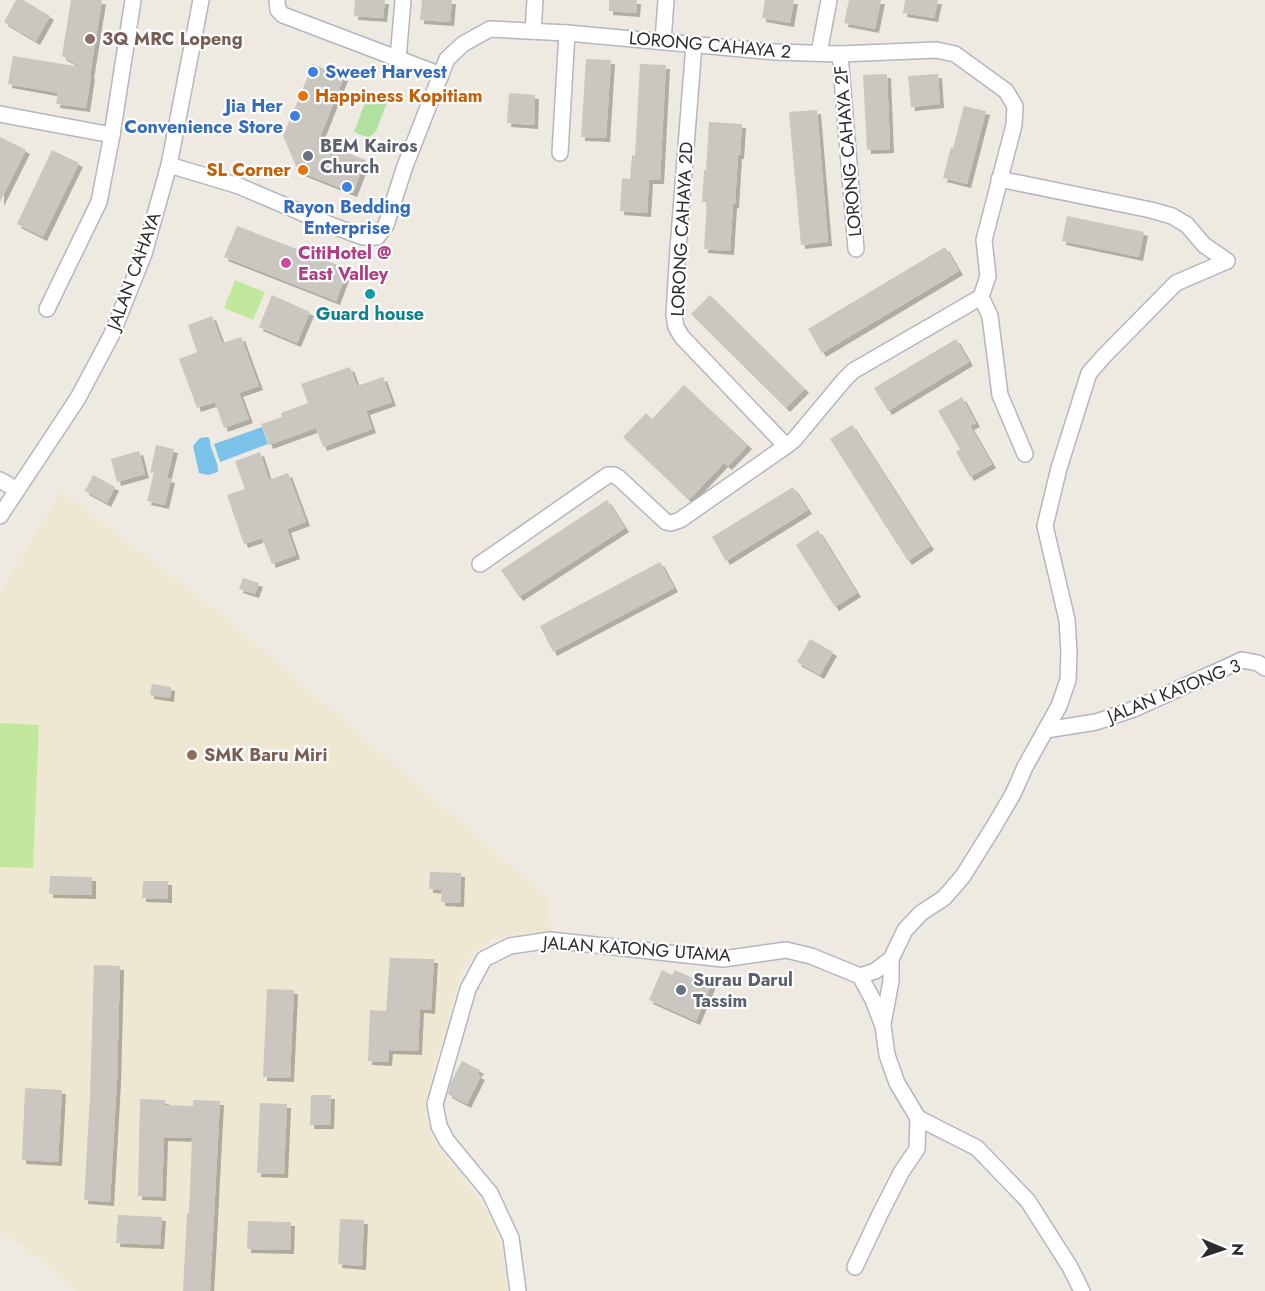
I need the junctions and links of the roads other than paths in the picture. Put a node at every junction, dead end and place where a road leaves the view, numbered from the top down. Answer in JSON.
{"nodes":[{"id":1,"x":133,"y":0,"type":"edge"},
{"id":2,"x":201,"y":0,"type":"edge"},
{"id":3,"x":277,"y":0,"type":"edge"},
{"id":4,"x":403,"y":0,"type":"edge"},
{"id":5,"x":535,"y":0,"type":"edge"},
{"id":6,"x":666,"y":0,"type":"edge"},
{"id":7,"x":829,"y":0,"type":"edge"},
{"id":8,"x":533,"y":31,"type":"junction"},
{"id":9,"x":567,"y":33,"type":"junction"},
{"id":10,"x":663,"y":41,"type":"junction"},
{"id":11,"x":694,"y":44,"type":"junction"},
{"id":12,"x":819,"y":53,"type":"junction"},
{"id":13,"x":840,"y":54,"type":"junction"},
{"id":14,"x":398,"y":59,"type":"junction"},
{"id":15,"x":441,"y":75,"type":"junction"},
{"id":16,"x":0,"y":114,"type":"edge"},
{"id":17,"x":112,"y":135,"type":"junction"},
{"id":18,"x":560,"y":153,"type":"dead end"},
{"id":19,"x":169,"y":165,"type":"junction"},
{"id":20,"x":999,"y":179,"type":"junction"},
{"id":21,"x":856,"y":249,"type":"dead end"},
{"id":22,"x":981,"y":297,"type":"junction"},
{"id":23,"x":47,"y":309,"type":"dead end"},
{"id":24,"x":786,"y":446,"type":"junction"},
{"id":25,"x":1025,"y":454,"type":"dead end"},
{"id":26,"x":0,"y":480,"type":"edge"},
{"id":27,"x":17,"y":490,"type":"junction"},
{"id":28,"x":0,"y":516,"type":"edge"},
{"id":29,"x":480,"y":564,"type":"dead end"},
{"id":30,"x":1265,"y":668,"type":"edge"},
{"id":31,"x":1046,"y":730,"type":"junction"},
{"id":32,"x":891,"y":959,"type":"junction"},
{"id":33,"x":860,"y":976,"type":"junction"},
{"id":34,"x":883,"y":1026,"type":"junction"},
{"id":35,"x":918,"y":1118,"type":"junction"},
{"id":36,"x":855,"y":1268,"type":"dead end"},
{"id":37,"x":518,"y":1291,"type":"edge"},
{"id":38,"x":1082,"y":1291,"type":"edge"}],
"edges":[{"from":1,"to":17,"type":"street"},
{"from":2,"to":19,"type":"street","name":"JALAN CAHAYA"},
{"from":3,"to":14,"type":"street"},
{"from":4,"to":14,"type":"street"},
{"from":5,"to":8,"type":"street"},
{"from":6,"to":10,"type":"street"},
{"from":7,"to":12,"type":"street"},
{"from":8,"to":9,"type":"street","name":"LORONG CAHAYA 2"},
{"from":8,"to":15,"type":"street","name":"LORONG CAHAYA 2"},
{"from":9,"to":10,"type":"street","name":"LORONG CAHAYA 2"},
{"from":9,"to":18,"type":"street"},
{"from":10,"to":11,"type":"street","name":"LORONG CAHAYA 2"},
{"from":11,"to":12,"type":"street","name":"LORONG CAHAYA 2"},
{"from":11,"to":24,"type":"street","name":"LORONG CAHAYA 2D"},
{"from":12,"to":13,"type":"street","name":"LORONG CAHAYA 2"},
{"from":13,"to":20,"type":"street","name":"LORONG CAHAYA 2"},
{"from":13,"to":21,"type":"street","name":"LORONG CAHAYA 2F"},
{"from":14,"to":15,"type":"street"},
{"from":15,"to":19,"type":"street","name":"LORONG CAHAYA 2"},
{"from":16,"to":17,"type":"street"},
{"from":17,"to":23,"type":"street"},
{"from":19,"to":27,"type":"street","name":"JALAN CAHAYA"},
{"from":20,"to":22,"type":"street","name":"LORONG CAHAYA 2"},
{"from":20,"to":31,"type":"street"},
{"from":22,"to":24,"type":"street"},
{"from":22,"to":25,"type":"street"},
{"from":24,"to":29,"type":"street"},
{"from":26,"to":27,"type":"street"},
{"from":27,"to":28,"type":"street","name":"JALAN CAHAYA"},
{"from":30,"to":31,"type":"street","name":"JALAN KATONG 3"},
{"from":31,"to":32,"type":"street"},
{"from":32,"to":33,"type":"street"},
{"from":32,"to":34,"type":"street"},
{"from":33,"to":34,"type":"street"},
{"from":33,"to":37,"type":"street","name":"JALAN KATONG UTAMA"},
{"from":34,"to":35,"type":"street"},
{"from":35,"to":36,"type":"street"},
{"from":35,"to":38,"type":"street"}]}
